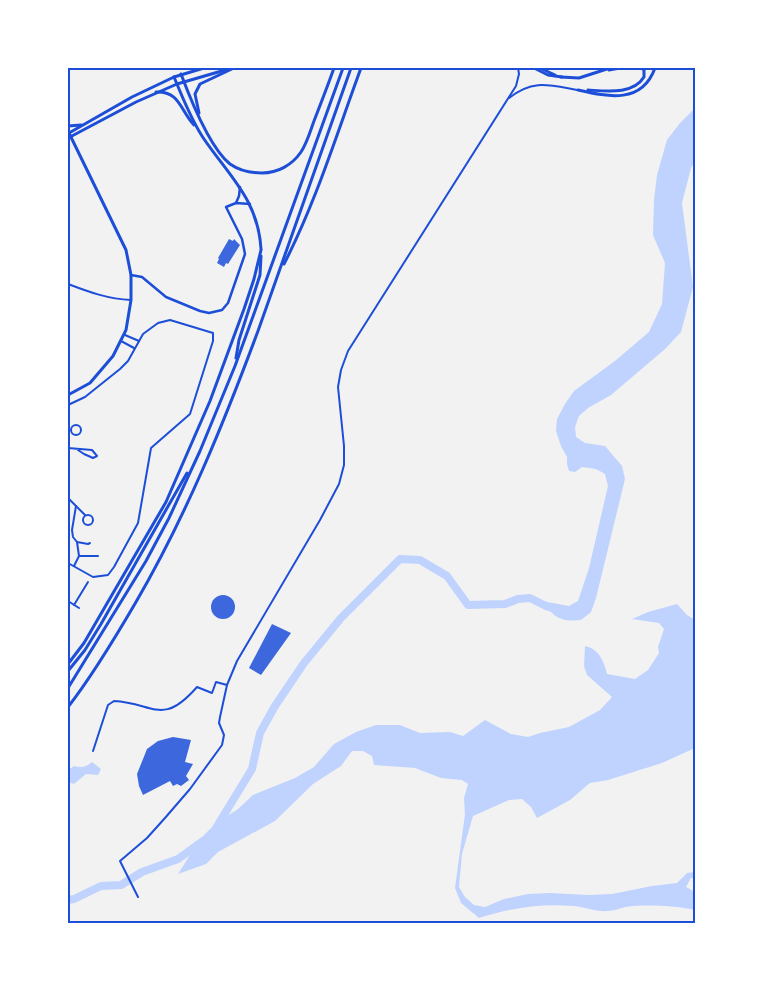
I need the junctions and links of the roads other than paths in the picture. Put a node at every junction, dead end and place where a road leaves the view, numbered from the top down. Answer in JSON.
{"nodes":[{"id":1,"x":204,"y":68,"type":"edge"},
{"id":2,"x":234,"y":68,"type":"edge"},
{"id":3,"x":334,"y":68,"type":"edge"},
{"id":4,"x":342,"y":68,"type":"edge"},
{"id":5,"x":351,"y":68,"type":"edge"},
{"id":6,"x":361,"y":68,"type":"edge"},
{"id":7,"x":518,"y":68,"type":"edge"},
{"id":8,"x":534,"y":68,"type":"edge"},
{"id":9,"x":540,"y":68,"type":"edge"},
{"id":10,"x":561,"y":68,"type":"edge"},
{"id":11,"x":581,"y":68,"type":"edge"},
{"id":12,"x":610,"y":68,"type":"edge"},
{"id":13,"x":620,"y":68,"type":"edge"},
{"id":14,"x":641,"y":68,"type":"edge"},
{"id":15,"x":655,"y":68,"type":"edge"},
{"id":16,"x":601,"y":71,"type":"junction"},
{"id":17,"x":181,"y":74,"type":"junction"},
{"id":18,"x":174,"y":77,"type":"junction"},
{"id":19,"x":562,"y":77,"type":"junction"},
{"id":20,"x":184,"y":82,"type":"junction"},
{"id":21,"x":177,"y":84,"type":"junction"},
{"id":22,"x":578,"y":90,"type":"junction"},
{"id":23,"x":156,"y":92,"type":"junction"},
{"id":24,"x":507,"y":99,"type":"junction"},
{"id":25,"x":84,"y":124,"type":"junction"},
{"id":26,"x":68,"y":126,"type":"edge"},
{"id":27,"x":204,"y":126,"type":"junction"},
{"id":28,"x":198,"y":128,"type":"junction"},
{"id":29,"x":83,"y":130,"type":"junction"},
{"id":30,"x":69,"y":134,"type":"edge"},
{"id":31,"x":75,"y":146,"type":"junction"},
{"id":32,"x":240,"y":186,"type":"junction"},
{"id":33,"x":236,"y":203,"type":"junction"},
{"id":34,"x":250,"y":204,"type":"junction"},
{"id":35,"x":261,"y":250,"type":"junction"},
{"id":36,"x":279,"y":274,"type":"junction"},
{"id":37,"x":131,"y":275,"type":"junction"},
{"id":38,"x":68,"y":284,"type":"edge"},
{"id":39,"x":131,"y":300,"type":"junction"},
{"id":40,"x":124,"y":334,"type":"junction"},
{"id":41,"x":121,"y":341,"type":"junction"},
{"id":42,"x":139,"y":341,"type":"junction"},
{"id":43,"x":135,"y":348,"type":"junction"},
{"id":44,"x":235,"y":366,"type":"junction"},
{"id":45,"x":68,"y":395,"type":"edge"},
{"id":46,"x":68,"y":405,"type":"edge"},
{"id":47,"x":71,"y":431,"type":"dead end"},
{"id":48,"x":68,"y":432,"type":"edge"},
{"id":49,"x":68,"y":448,"type":"edge"},
{"id":50,"x":78,"y":450,"type":"junction"},
{"id":51,"x":200,"y":451,"type":"junction"},
{"id":52,"x":68,"y":498,"type":"edge"},
{"id":53,"x":76,"y":506,"type":"junction"},
{"id":54,"x":86,"y":516,"type":"dead end"},
{"id":55,"x":77,"y":542,"type":"junction"},
{"id":56,"x":90,"y":543,"type":"dead end"},
{"id":57,"x":79,"y":556,"type":"junction"},
{"id":58,"x":98,"y":556,"type":"dead end"},
{"id":59,"x":68,"y":563,"type":"edge"},
{"id":60,"x":74,"y":566,"type":"junction"},
{"id":61,"x":88,"y":582,"type":"dead end"},
{"id":62,"x":68,"y":601,"type":"edge"},
{"id":63,"x":74,"y":604,"type":"junction"},
{"id":64,"x":79,"y":608,"type":"dead end"},
{"id":65,"x":68,"y":664,"type":"edge"},
{"id":66,"x":68,"y":671,"type":"edge"},
{"id":67,"x":227,"y":685,"type":"junction"},
{"id":68,"x":68,"y":688,"type":"edge"},
{"id":69,"x":68,"y":707,"type":"edge"},
{"id":70,"x":93,"y":751,"type":"dead end"},
{"id":71,"x":138,"y":897,"type":"dead end"}],
"edges":[{"from":1,"to":17,"type":"main road"},
{"from":2,"to":20,"type":"main road"},
{"from":2,"to":27,"type":"main road"},
{"from":3,"to":27,"type":"main road"},
{"from":4,"to":44,"type":"main road"},
{"from":5,"to":36,"type":"main road"},
{"from":6,"to":36,"type":"main road"},
{"from":7,"to":24,"type":"street"},
{"from":8,"to":19,"type":"main road"},
{"from":9,"to":19,"type":"main road"},
{"from":10,"to":11,"type":"main road"},
{"from":12,"to":16,"type":"main road"},
{"from":13,"to":16,"type":"main road"},
{"from":14,"to":22,"type":"main road"},
{"from":15,"to":22,"type":"main road"},
{"from":16,"to":19,"type":"main road"},
{"from":17,"to":18,"type":"main road"},
{"from":17,"to":20,"type":"main road"},
{"from":18,"to":21,"type":"main road"},
{"from":18,"to":25,"type":"main road"},
{"from":20,"to":21,"type":"main road"},
{"from":20,"to":27,"type":"main road"},
{"from":21,"to":23,"type":"main road"},
{"from":21,"to":28,"type":"main road"},
{"from":22,"to":24,"type":"street"},
{"from":23,"to":28,"type":"main road"},
{"from":23,"to":29,"type":"main road"},
{"from":24,"to":67,"type":"street"},
{"from":25,"to":26,"type":"main road"},
{"from":25,"to":30,"type":"main road"},
{"from":28,"to":32,"type":"main road"},
{"from":29,"to":30,"type":"main road"},
{"from":29,"to":31,"type":"main road"},
{"from":30,"to":31,"type":"main road"},
{"from":31,"to":37,"type":"main road"},
{"from":32,"to":33,"type":"street"},
{"from":32,"to":34,"type":"main road"},
{"from":33,"to":34,"type":"street"},
{"from":33,"to":37,"type":"street"},
{"from":34,"to":35,"type":"main road"},
{"from":35,"to":44,"type":"main road"},
{"from":35,"to":65,"type":"main road"},
{"from":36,"to":69,"type":"main road"},
{"from":37,"to":39,"type":"main road"},
{"from":38,"to":39,"type":"street"},
{"from":39,"to":40,"type":"main road"},
{"from":40,"to":41,"type":"main road"},
{"from":40,"to":42,"type":"street"},
{"from":41,"to":43,"type":"street"},
{"from":41,"to":45,"type":"main road"},
{"from":42,"to":43,"type":"street"},
{"from":42,"to":60,"type":"street"},
{"from":43,"to":46,"type":"street"},
{"from":44,"to":51,"type":"main road"},
{"from":47,"to":48,"type":"street"},
{"from":49,"to":50,"type":"street"},
{"from":50,"to":50,"type":"street"},
{"from":51,"to":66,"type":"main road"},
{"from":51,"to":68,"type":"main road"},
{"from":52,"to":53,"type":"street"},
{"from":53,"to":54,"type":"street"},
{"from":53,"to":55,"type":"street"},
{"from":55,"to":56,"type":"street"},
{"from":55,"to":57,"type":"street"},
{"from":57,"to":58,"type":"street"},
{"from":57,"to":60,"type":"street"},
{"from":59,"to":60,"type":"street"},
{"from":61,"to":63,"type":"street"},
{"from":62,"to":63,"type":"street"},
{"from":63,"to":64,"type":"street"},
{"from":67,"to":70,"type":"street"},
{"from":67,"to":71,"type":"street"}]}
